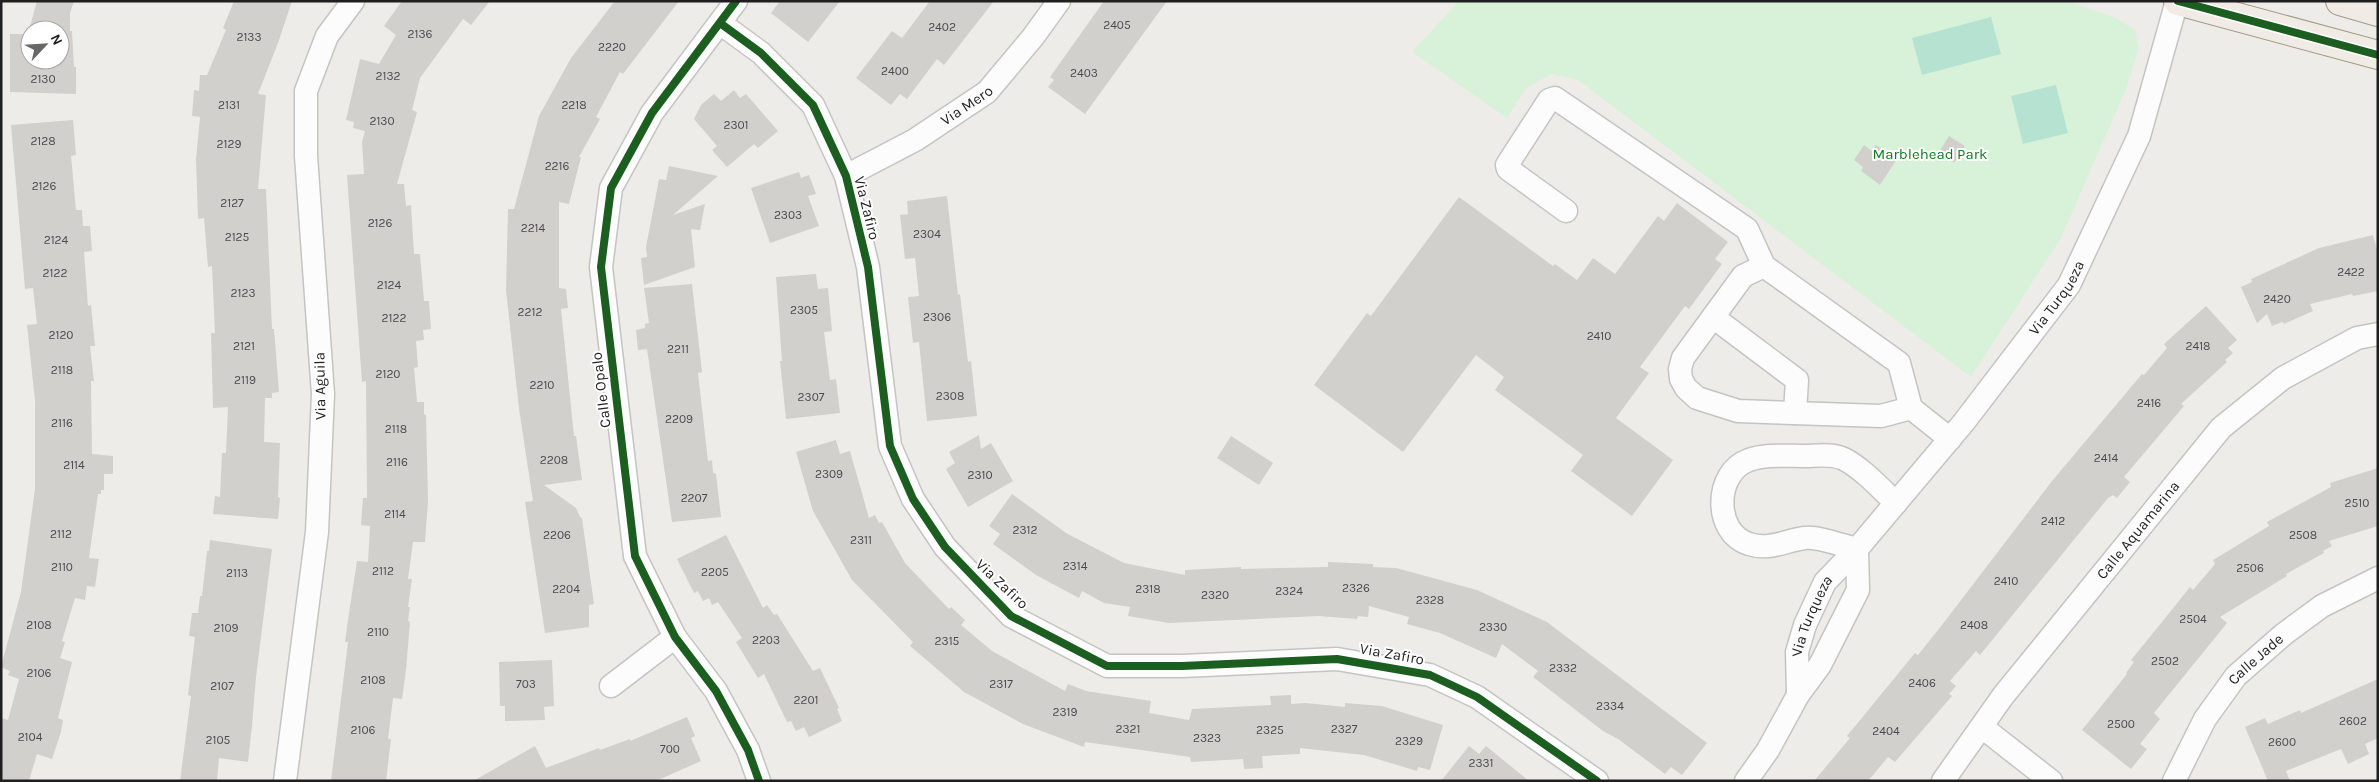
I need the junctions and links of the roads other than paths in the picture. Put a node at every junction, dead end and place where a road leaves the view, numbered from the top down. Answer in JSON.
{"nodes":[{"id":1,"x":353,"y":1,"type":"edge"},
{"id":2,"x":736,"y":1,"type":"edge"},
{"id":3,"x":1058,"y":1,"type":"edge"},
{"id":4,"x":2177,"y":1,"type":"edge"},
{"id":5,"x":2340,"y":1,"type":"edge"},
{"id":6,"x":2378,"y":12,"type":"edge"},
{"id":7,"x":720,"y":23,"type":"junction"},
{"id":8,"x":2378,"y":55,"type":"edge"},
{"id":9,"x":846,"y":176,"type":"junction"},
{"id":10,"x":1566,"y":211,"type":"dead end"},
{"id":11,"x":1764,"y":266,"type":"junction"},
{"id":12,"x":1713,"y":317,"type":"junction"},
{"id":13,"x":2378,"y":334,"type":"edge"},
{"id":14,"x":1911,"y":408,"type":"junction"},
{"id":15,"x":1795,"y":413,"type":"junction"},
{"id":16,"x":1950,"y":439,"type":"junction"},
{"id":17,"x":1896,"y":503,"type":"junction"},
{"id":18,"x":1857,"y":549,"type":"junction"},
{"id":19,"x":2378,"y":578,"type":"edge"},
{"id":20,"x":1805,"y":625,"type":"junction"},
{"id":21,"x":675,"y":637,"type":"junction"},
{"id":22,"x":1834,"y":638,"type":"junction"},
{"id":23,"x":611,"y":686,"type":"dead end"},
{"id":24,"x":1798,"y":694,"type":"junction"},
{"id":25,"x":1982,"y":727,"type":"junction"},
{"id":26,"x":285,"y":781,"type":"edge"},
{"id":27,"x":760,"y":781,"type":"edge"},
{"id":28,"x":1597,"y":781,"type":"edge"},
{"id":29,"x":1746,"y":781,"type":"edge"},
{"id":30,"x":1943,"y":781,"type":"edge"},
{"id":31,"x":2051,"y":781,"type":"edge"},
{"id":32,"x":2174,"y":781,"type":"edge"}],
"edges":[{"from":1,"to":26,"type":"street","name":"Via Aguila"},
{"from":2,"to":7,"type":"street","name":"Calle Opalo"},
{"from":3,"to":9,"type":"street","name":"Via Mero"},
{"from":4,"to":8,"type":"main road"},
{"from":4,"to":16,"type":"street","name":"Via Turqueza"},
{"from":5,"to":6,"type":"main road"},
{"from":7,"to":9,"type":"street","name":"Via Zafiro"},
{"from":7,"to":21,"type":"street","name":"Calle Opalo"},
{"from":9,"to":28,"type":"street","name":"Via Zafiro"},
{"from":10,"to":11,"type":"street"},
{"from":11,"to":12,"type":"street"},
{"from":11,"to":14,"type":"street"},
{"from":12,"to":15,"type":"street"},
{"from":12,"to":15,"type":"street"},
{"from":13,"to":25,"type":"street","name":"Calle Aquamarina"},
{"from":14,"to":15,"type":"street"},
{"from":14,"to":16,"type":"street"},
{"from":16,"to":17,"type":"street","name":"Via Turqueza"},
{"from":17,"to":18,"type":"street","name":"Via Turqueza"},
{"from":17,"to":18,"type":"street"},
{"from":18,"to":20,"type":"street","name":"Via Turqueza"},
{"from":18,"to":22,"type":"street","name":"Via Turqueza"},
{"from":19,"to":32,"type":"street","name":"Calle Jade"},
{"from":20,"to":22,"type":"street"},
{"from":20,"to":24,"type":"street","name":"Via Turqueza"},
{"from":21,"to":23,"type":"street"},
{"from":21,"to":27,"type":"street","name":"Calle Opalo"},
{"from":22,"to":24,"type":"street","name":"Via Turqueza"},
{"from":24,"to":29,"type":"street","name":"Via Turqueza"},
{"from":25,"to":30,"type":"street","name":"Calle Aquamarina"},
{"from":25,"to":31,"type":"street"}]}
